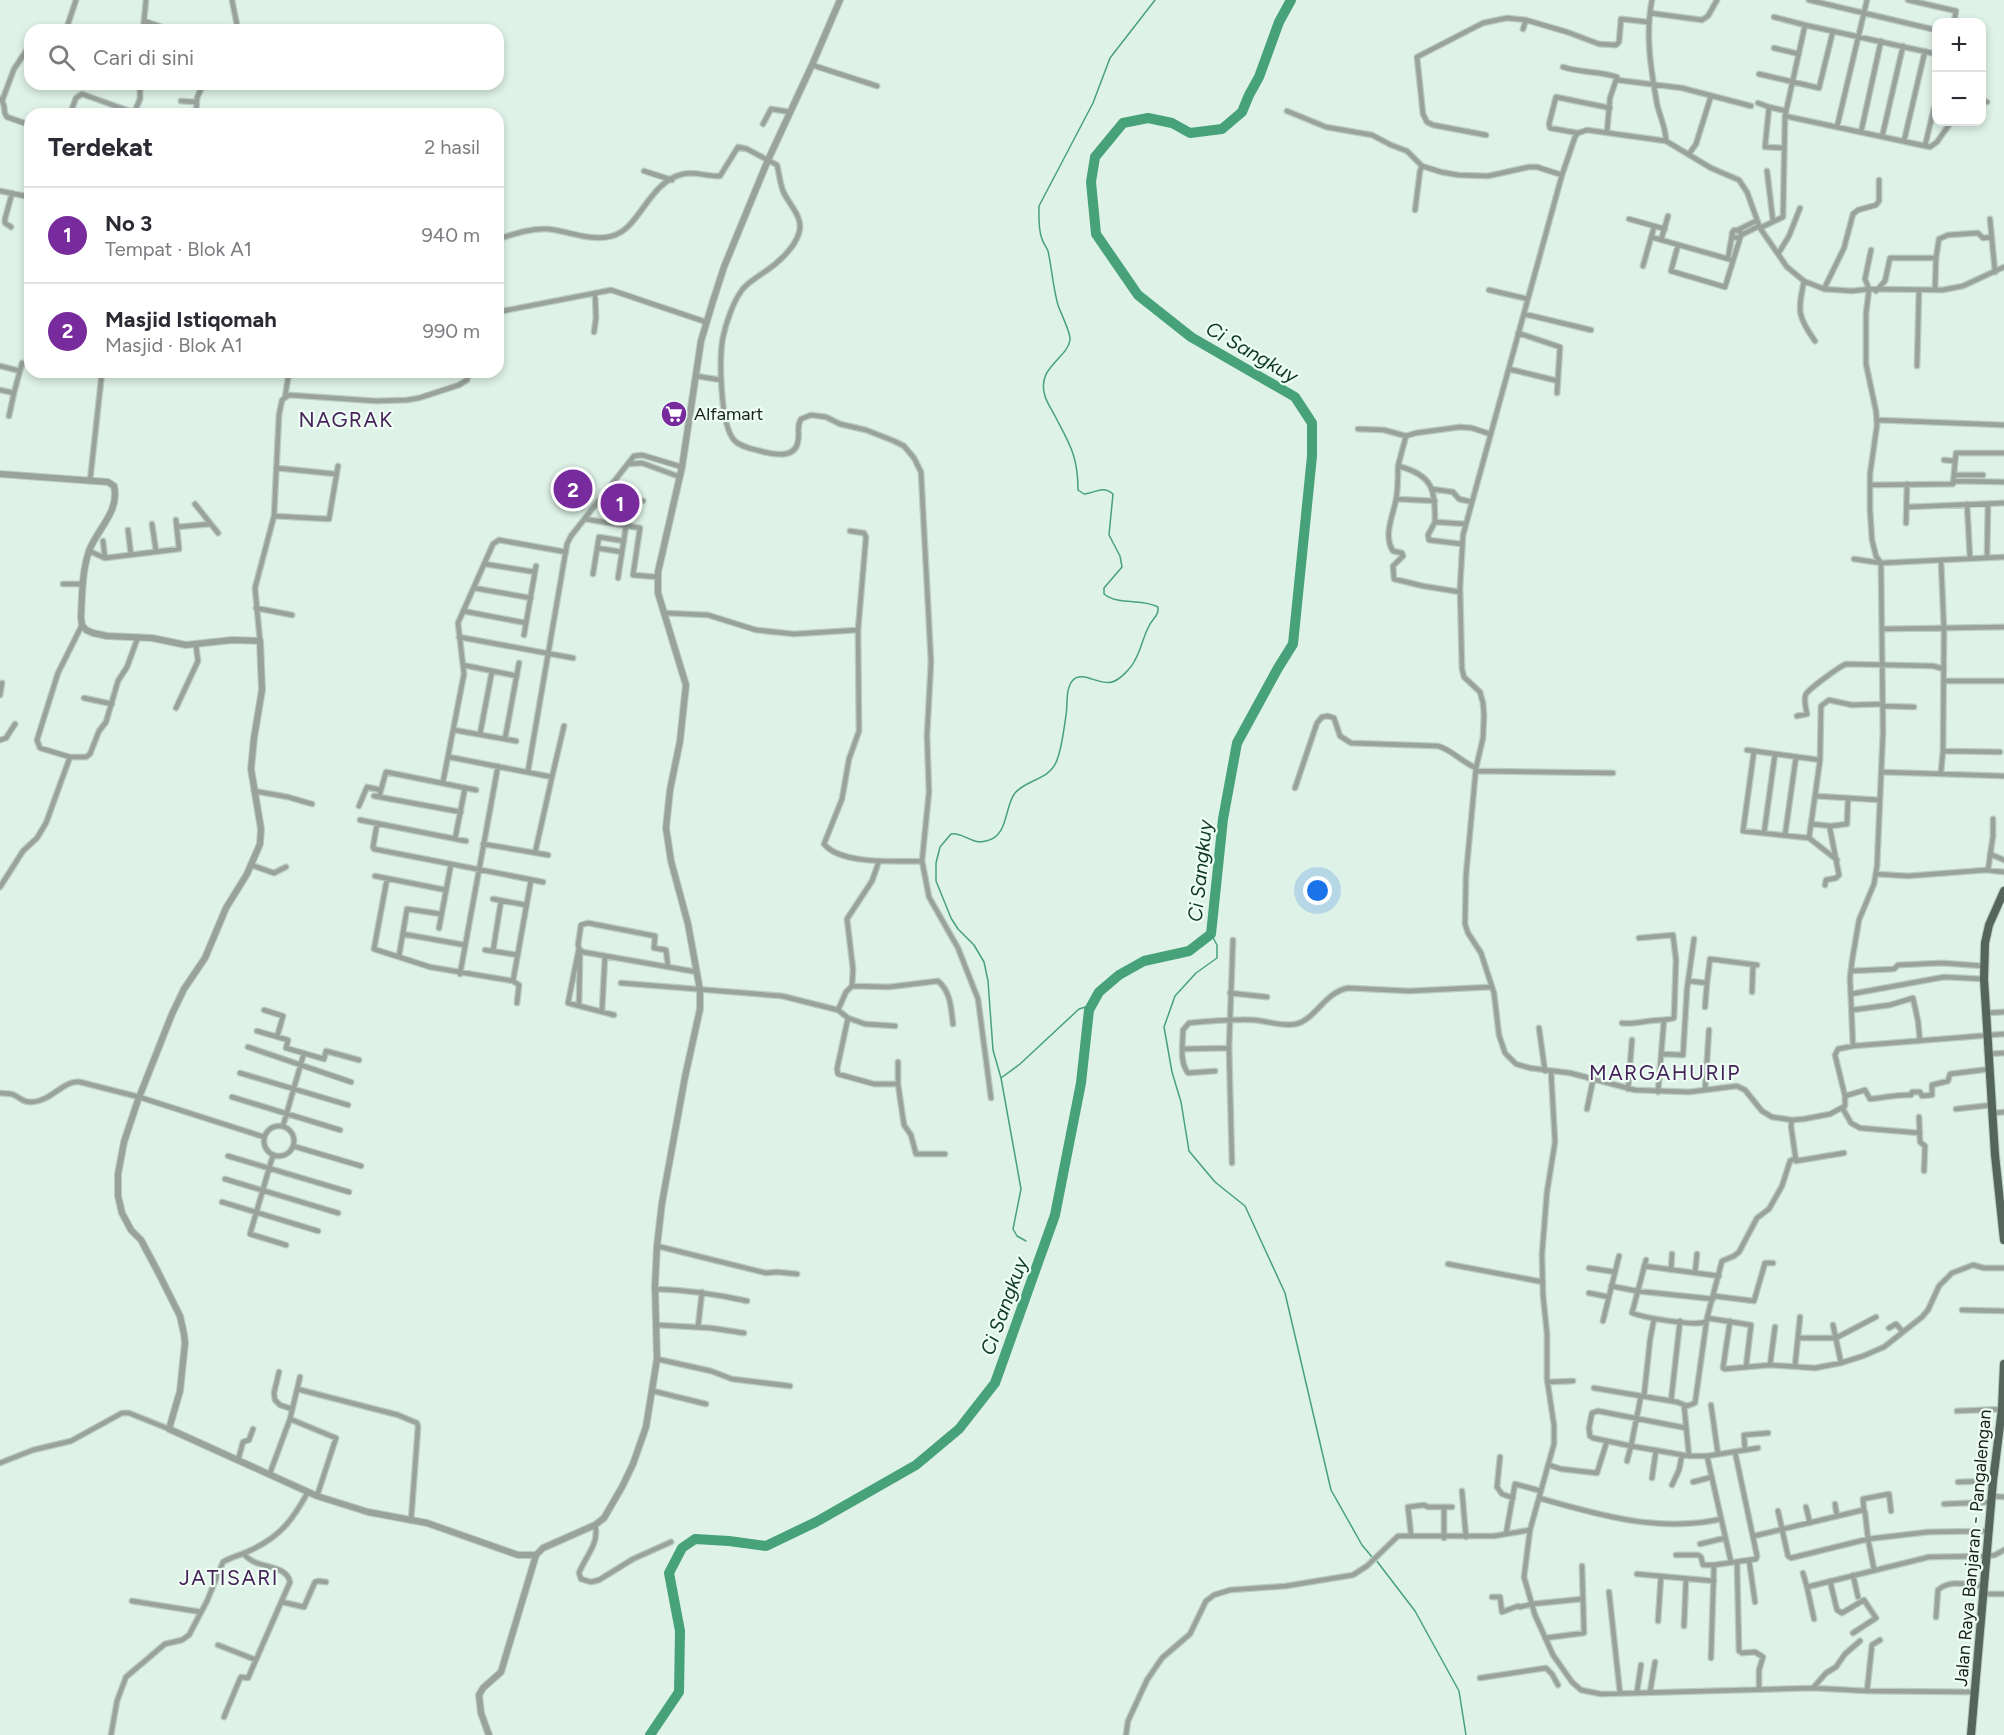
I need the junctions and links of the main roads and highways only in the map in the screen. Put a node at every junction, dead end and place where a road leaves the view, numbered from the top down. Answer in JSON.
{"nodes":[{"id":1,"x":2004,"y":891,"type":"edge"},
{"id":2,"x":2001,"y":1188,"type":"edge"},
{"id":3,"x":2004,"y":1235,"type":"edge"},
{"id":4,"x":2004,"y":1240,"type":"edge"},
{"id":5,"x":2004,"y":1364,"type":"edge"},
{"id":6,"x":2003,"y":1409,"type":"edge"},
{"id":7,"x":2001,"y":1446,"type":"edge"},
{"id":8,"x":1971,"y":1735,"type":"edge"}],
"edges":[{"from":1,"to":2,"type":"main road"},
{"from":2,"to":3,"type":"main road"},
{"from":3,"to":4,"type":"main road"},
{"from":5,"to":6,"type":"main road","name":"Jalan Raya Banjaran - Pangalengan"},
{"from":6,"to":7,"type":"main road","name":"Jalan Raya Banjaran - Pangalengan"},
{"from":7,"to":8,"type":"main road","name":"Jalan Raya Banjaran - Pangalengan"}]}
